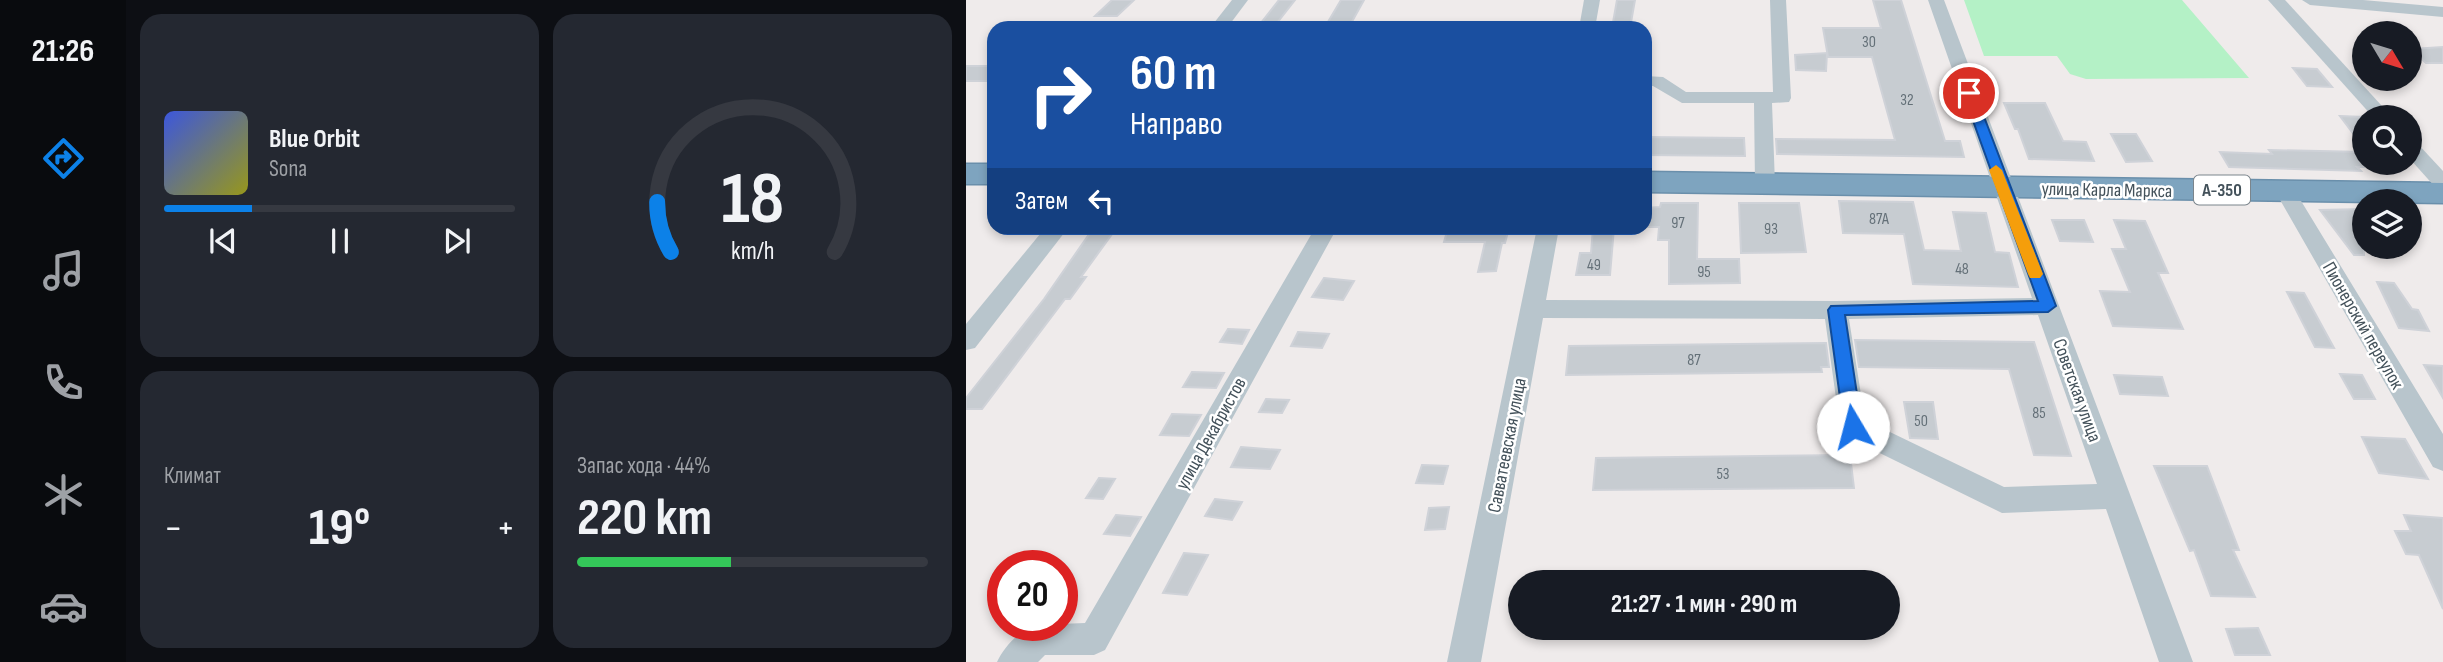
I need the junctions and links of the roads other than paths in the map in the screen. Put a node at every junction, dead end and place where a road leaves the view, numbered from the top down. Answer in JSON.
{"nodes":[{"id":1,"x":1240,"y":0,"type":"edge"},
{"id":2,"x":1592,"y":0,"type":"edge"},
{"id":3,"x":1778,"y":0,"type":"edge"},
{"id":4,"x":1936,"y":0,"type":"edge"},
{"id":5,"x":2276,"y":0,"type":"edge"},
{"id":6,"x":2310,"y":0,"type":"edge"},
{"id":7,"x":2443,"y":12,"type":"edge"},
{"id":8,"x":1223,"y":21,"type":"edge"},
{"id":9,"x":1588,"y":21,"type":"edge"},
{"id":10,"x":1652,"y":81,"type":"edge"},
{"id":11,"x":1772,"y":98,"type":"junction"},
{"id":12,"x":2372,"y":105,"type":"edge"},
{"id":13,"x":2422,"y":160,"type":"edge"},
{"id":14,"x":966,"y":174,"type":"edge"},
{"id":15,"x":987,"y":174,"type":"edge"},
{"id":16,"x":1652,"y":183,"type":"edge"},
{"id":17,"x":2443,"y":183,"type":"edge"},
{"id":18,"x":1765,"y":184,"type":"junction"},
{"id":19,"x":2002,"y":187,"type":"junction"},
{"id":20,"x":2285,"y":191,"type":"junction"},
{"id":21,"x":2443,"y":193,"type":"edge"},
{"id":22,"x":1051,"y":235,"type":"edge"},
{"id":23,"x":1321,"y":235,"type":"edge"},
{"id":24,"x":1547,"y":235,"type":"edge"},
{"id":25,"x":2048,"y":306,"type":"junction"},
{"id":26,"x":1532,"y":309,"type":"junction"},
{"id":27,"x":1836,"y":310,"type":"junction"},
{"id":28,"x":966,"y":341,"type":"edge"},
{"id":29,"x":2443,"y":459,"type":"edge"},
{"id":30,"x":2116,"y":495,"type":"junction"},
{"id":31,"x":1014,"y":662,"type":"edge"},
{"id":32,"x":1464,"y":662,"type":"edge"},
{"id":33,"x":2176,"y":662,"type":"edge"}],
"edges":[{"from":1,"to":8,"type":"street"},
{"from":2,"to":9,"type":"street"},
{"from":3,"to":11,"type":"street"},
{"from":4,"to":19,"type":"street","name":"Советская улица"},
{"from":5,"to":12,"type":"street"},
{"from":6,"to":7,"type":"street"},
{"from":10,"to":11,"type":"street"},
{"from":11,"to":18,"type":"street"},
{"from":13,"to":17,"type":"street"},
{"from":14,"to":15,"type":"highway"},
{"from":16,"to":18,"type":"highway","name":"улица Карла Маркса","number":"А-350"},
{"from":18,"to":19,"type":"highway","name":"улица Карла Маркса","number":"А-350"},
{"from":19,"to":20,"type":"highway","name":"улица Карла Маркса","number":"А-350"},
{"from":19,"to":25,"type":"street","name":"Советская улица"},
{"from":20,"to":21,"type":"highway","name":"улица Карла Маркса","number":"А-350"},
{"from":20,"to":29,"type":"street","name":"Пионерский переулок"},
{"from":22,"to":28,"type":"street"},
{"from":23,"to":31,"type":"street","name":"улица Декабристов"},
{"from":24,"to":26,"type":"street","name":"Савватеевская улица"},
{"from":25,"to":27,"type":"street"},
{"from":25,"to":30,"type":"street","name":"Советская улица"},
{"from":26,"to":27,"type":"street"},
{"from":26,"to":32,"type":"street","name":"Савватеевская улица"},
{"from":27,"to":30,"type":"street"},
{"from":30,"to":33,"type":"street","name":"Советская улица"}]}
